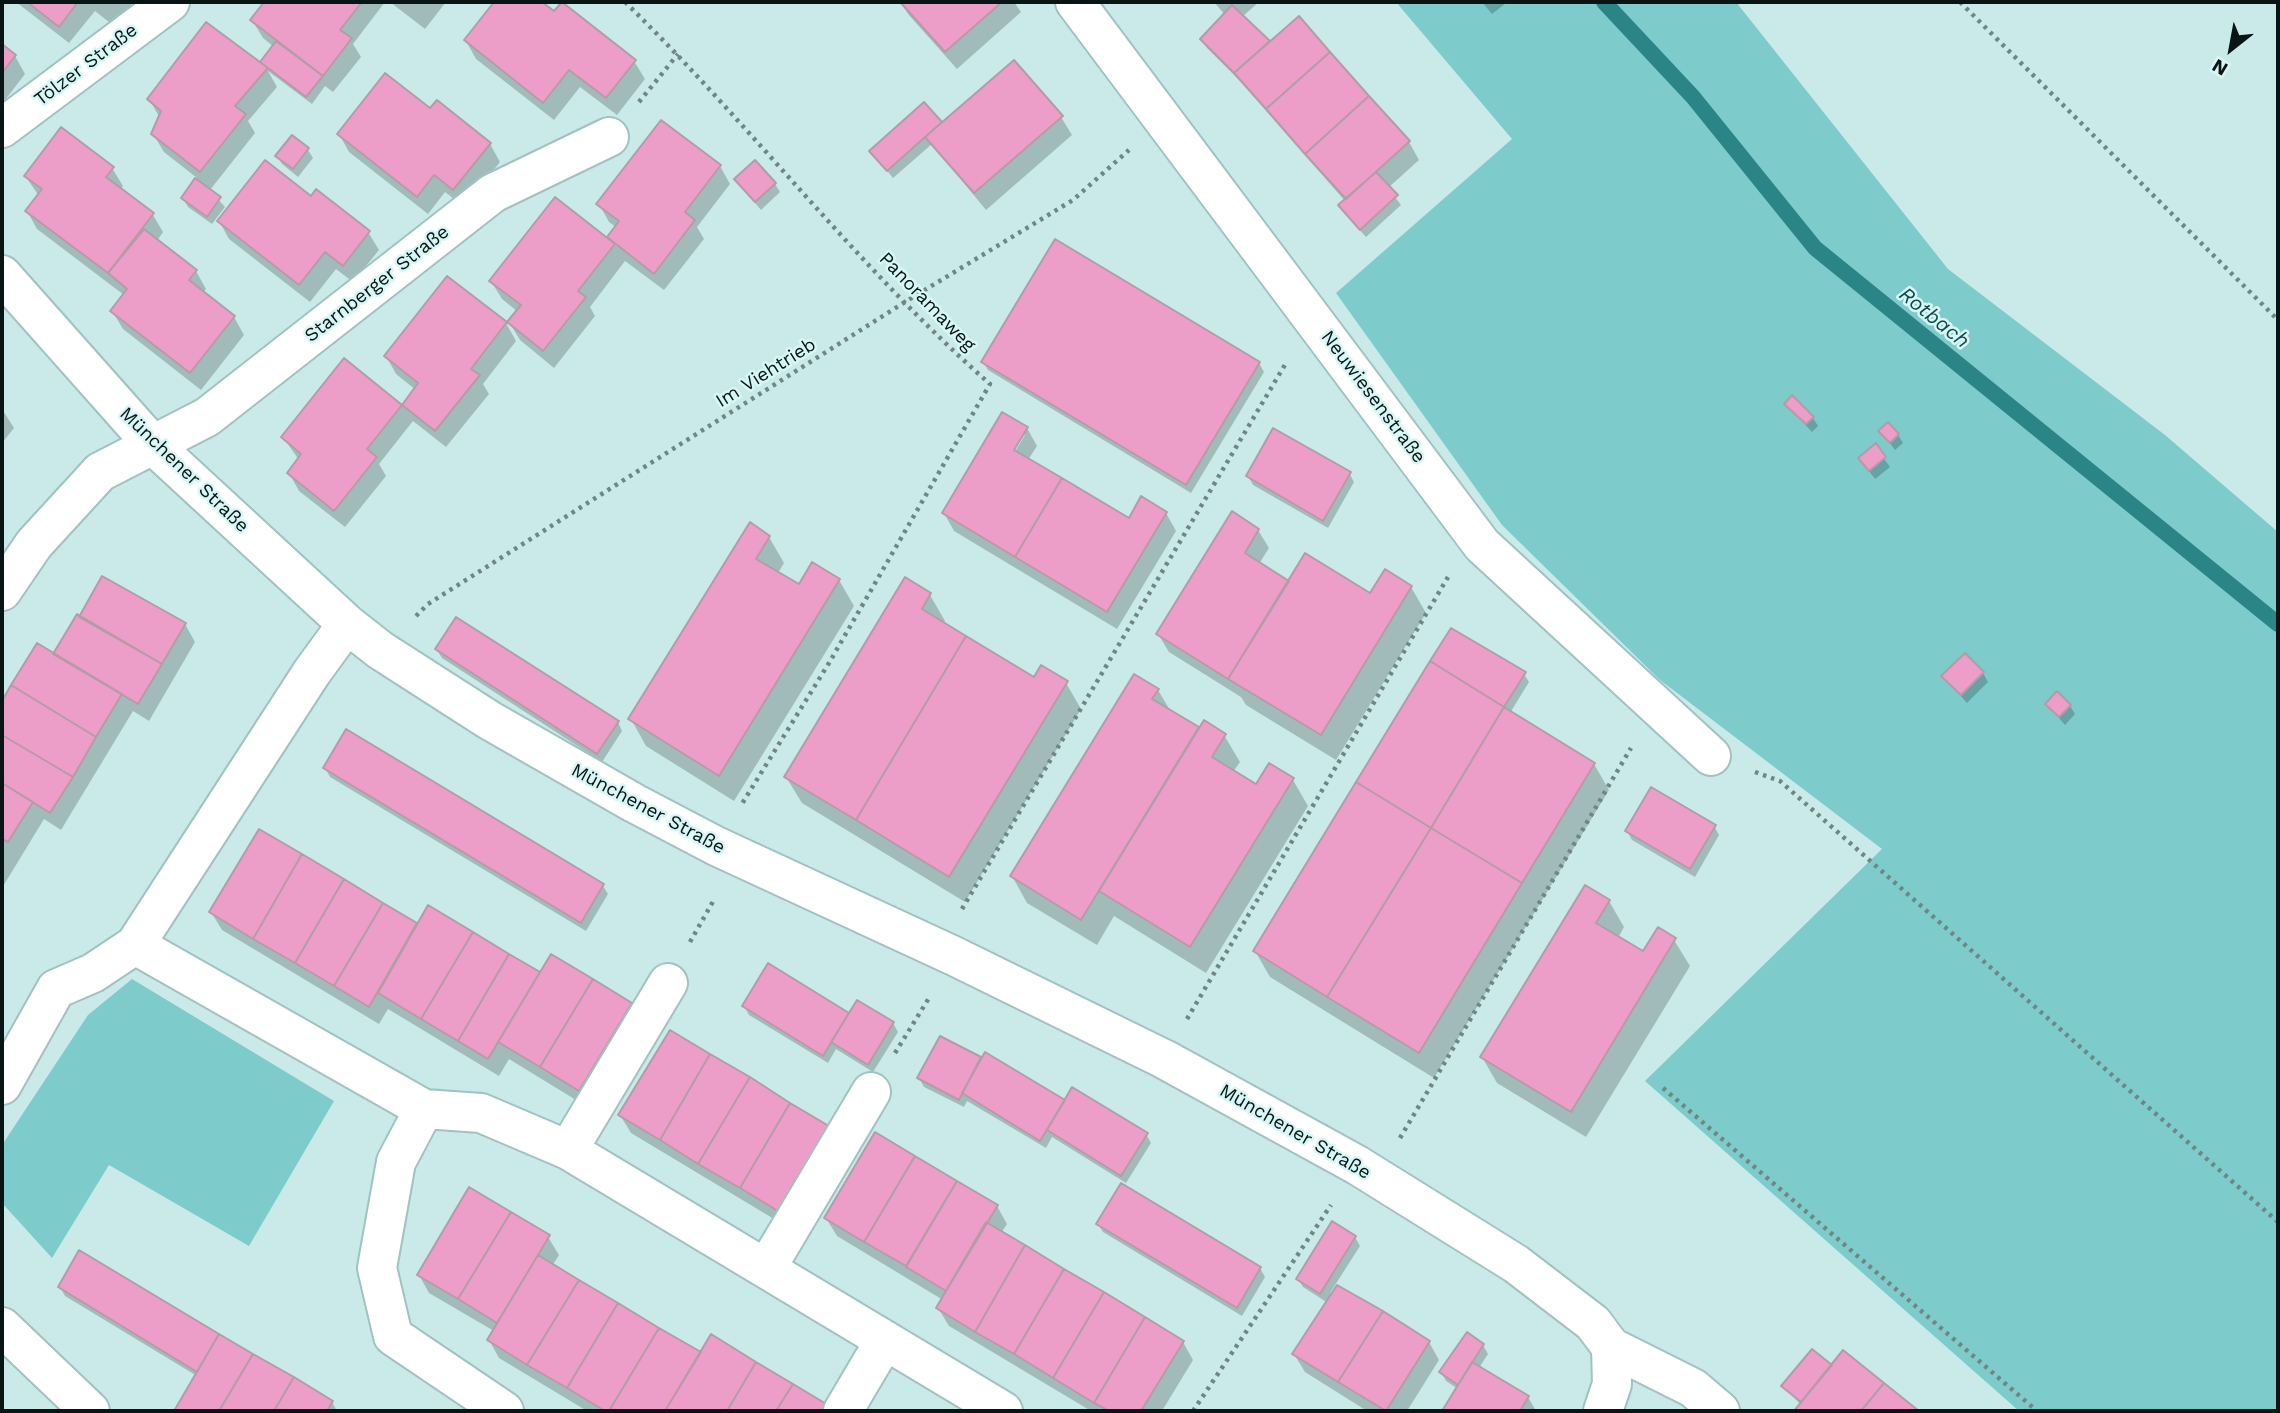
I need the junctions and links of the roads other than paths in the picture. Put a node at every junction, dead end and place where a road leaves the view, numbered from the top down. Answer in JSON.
{"nodes":[{"id":1,"x":170,"y":2,"type":"edge"},
{"id":2,"x":1075,"y":2,"type":"edge"},
{"id":3,"x":2,"y":128,"type":"edge"},
{"id":4,"x":609,"y":137,"type":"road end"},
{"id":5,"x":2,"y":275,"type":"edge"},
{"id":6,"x":153,"y":445,"type":"junction"},
{"id":7,"x":2,"y":591,"type":"edge"},
{"id":8,"x":347,"y":624,"type":"junction"},
{"id":9,"x":1711,"y":756,"type":"road end"},
{"id":10,"x":135,"y":945,"type":"junction"},
{"id":11,"x":668,"y":983,"type":"road end"},
{"id":12,"x":2,"y":1085,"type":"edge"},
{"id":13,"x":871,"y":1092,"type":"road end"},
{"id":14,"x":424,"y":1109,"type":"junction"},
{"id":15,"x":568,"y":1150,"type":"junction"},
{"id":16,"x":767,"y":1267,"type":"junction"},
{"id":17,"x":2,"y":1327,"type":"edge"},
{"id":18,"x":885,"y":1340,"type":"junction"},
{"id":19,"x":1611,"y":1347,"type":"junction"},
{"id":20,"x":90,"y":1411,"type":"edge"},
{"id":21,"x":504,"y":1411,"type":"edge"},
{"id":22,"x":842,"y":1411,"type":"edge"},
{"id":23,"x":1003,"y":1411,"type":"edge"},
{"id":24,"x":1604,"y":1411,"type":"edge"},
{"id":25,"x":1720,"y":1411,"type":"edge"}],
"edges":[{"from":1,"to":3,"type":"street","name":"Tölzer Straße"},
{"from":2,"to":9,"type":"street","name":"Neuwiesenstraße"},
{"from":4,"to":6,"type":"street","name":"Starnberger Straße"},
{"from":5,"to":6,"type":"street","name":"Münchener Straße"},
{"from":6,"to":7,"type":"street","name":"Starnberger Straße"},
{"from":6,"to":8,"type":"street","name":"Münchener Straße"},
{"from":8,"to":10,"type":"street"},
{"from":8,"to":19,"type":"street","name":"Münchener Straße"},
{"from":10,"to":12,"type":"street"},
{"from":10,"to":14,"type":"street"},
{"from":11,"to":15,"type":"street"},
{"from":13,"to":16,"type":"street"},
{"from":14,"to":15,"type":"street"},
{"from":14,"to":21,"type":"street"},
{"from":15,"to":16,"type":"street"},
{"from":16,"to":18,"type":"street"},
{"from":17,"to":20,"type":"street"},
{"from":18,"to":22,"type":"street"},
{"from":18,"to":23,"type":"street"},
{"from":19,"to":24,"type":"street"},
{"from":19,"to":25,"type":"street"}]}
